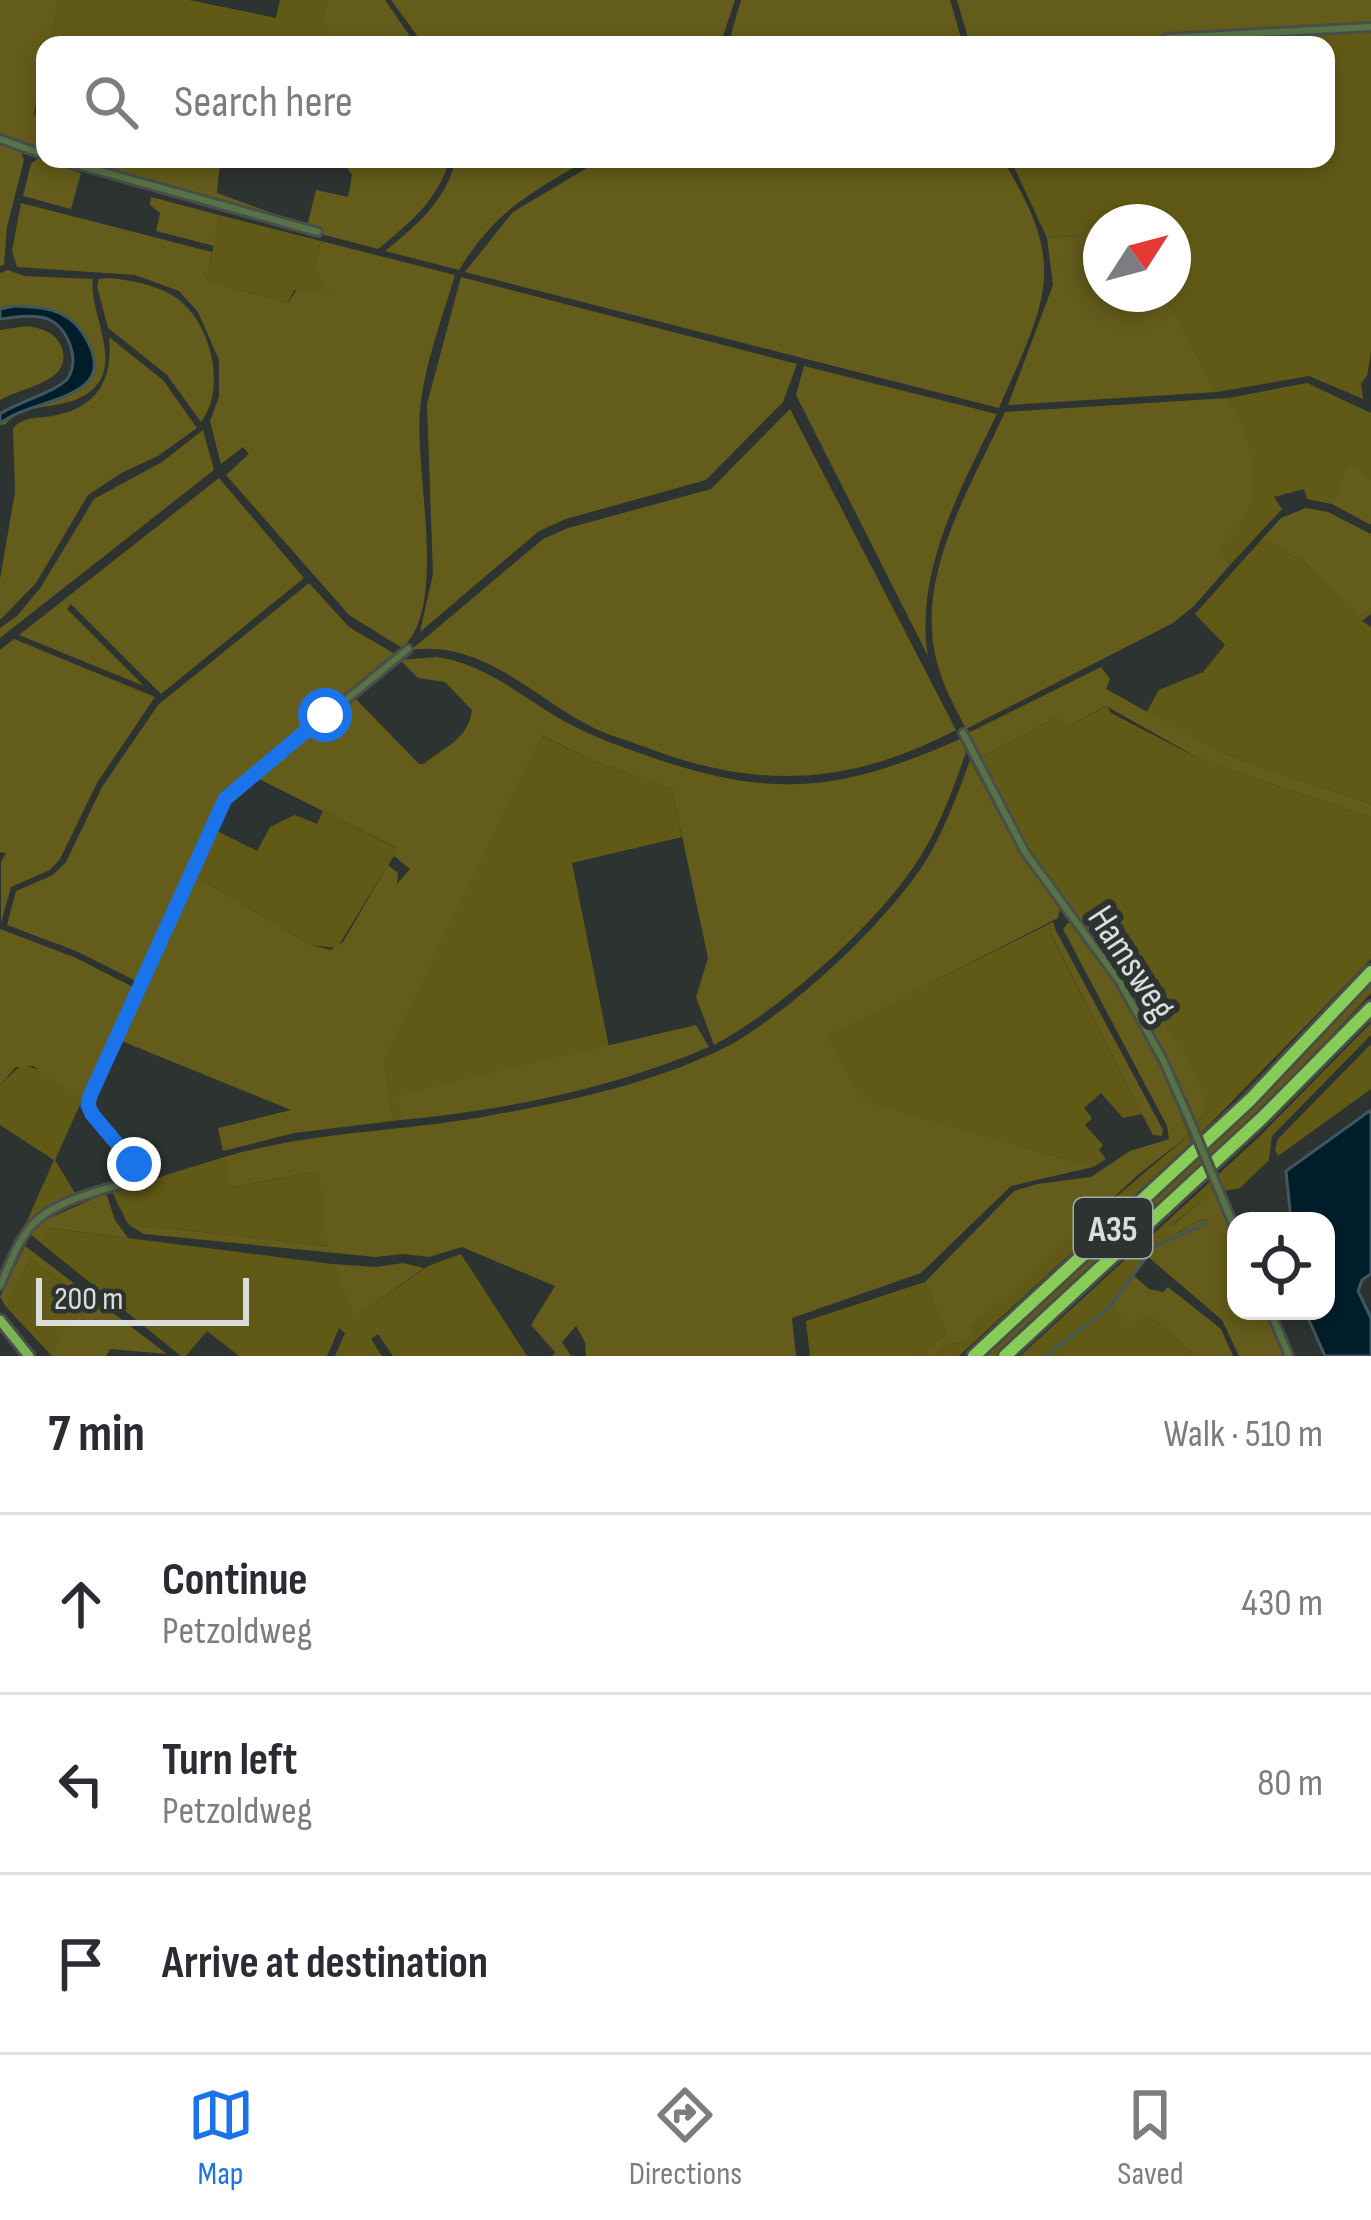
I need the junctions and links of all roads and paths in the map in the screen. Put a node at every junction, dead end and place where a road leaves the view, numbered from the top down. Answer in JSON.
{"nodes":[{"id":1,"x":1371,"y":27,"type":"edge"},
{"id":2,"x":1204,"y":36,"type":"edge"},
{"id":3,"x":0,"y":139,"type":"edge"},
{"id":4,"x":36,"y":152,"type":"edge"},
{"id":5,"x":89,"y":168,"type":"edge"},
{"id":6,"x":318,"y":232,"type":"dead end"},
{"id":7,"x":408,"y":649,"type":"dead end"},
{"id":8,"x":963,"y":733,"type":"dead end"},
{"id":9,"x":1371,"y":973,"type":"edge"},
{"id":10,"x":1371,"y":1008,"type":"edge"},
{"id":11,"x":1228,"y":1212,"type":"edge"},
{"id":12,"x":0,"y":1286,"type":"edge"},
{"id":13,"x":1274,"y":1320,"type":"edge"},
{"id":14,"x":0,"y":1324,"type":"edge"},
{"id":15,"x":29,"y":1356,"type":"edge"},
{"id":16,"x":974,"y":1356,"type":"edge"},
{"id":17,"x":1005,"y":1356,"type":"edge"},
{"id":18,"x":1289,"y":1356,"type":"edge"}],
"edges":[{"from":1,"to":2,"type":"street"},
{"from":3,"to":4,"type":"street"},
{"from":5,"to":6,"type":"street"},
{"from":7,"to":12,"type":"street"},
{"from":8,"to":11,"type":"street","name":"Hamsweg","bridge":true},
{"from":9,"to":16,"type":"highway","number":"A35"},
{"from":10,"to":17,"type":"highway","number":"A35"},
{"from":13,"to":18,"type":"street"},
{"from":14,"to":15,"type":"main road"}]}
